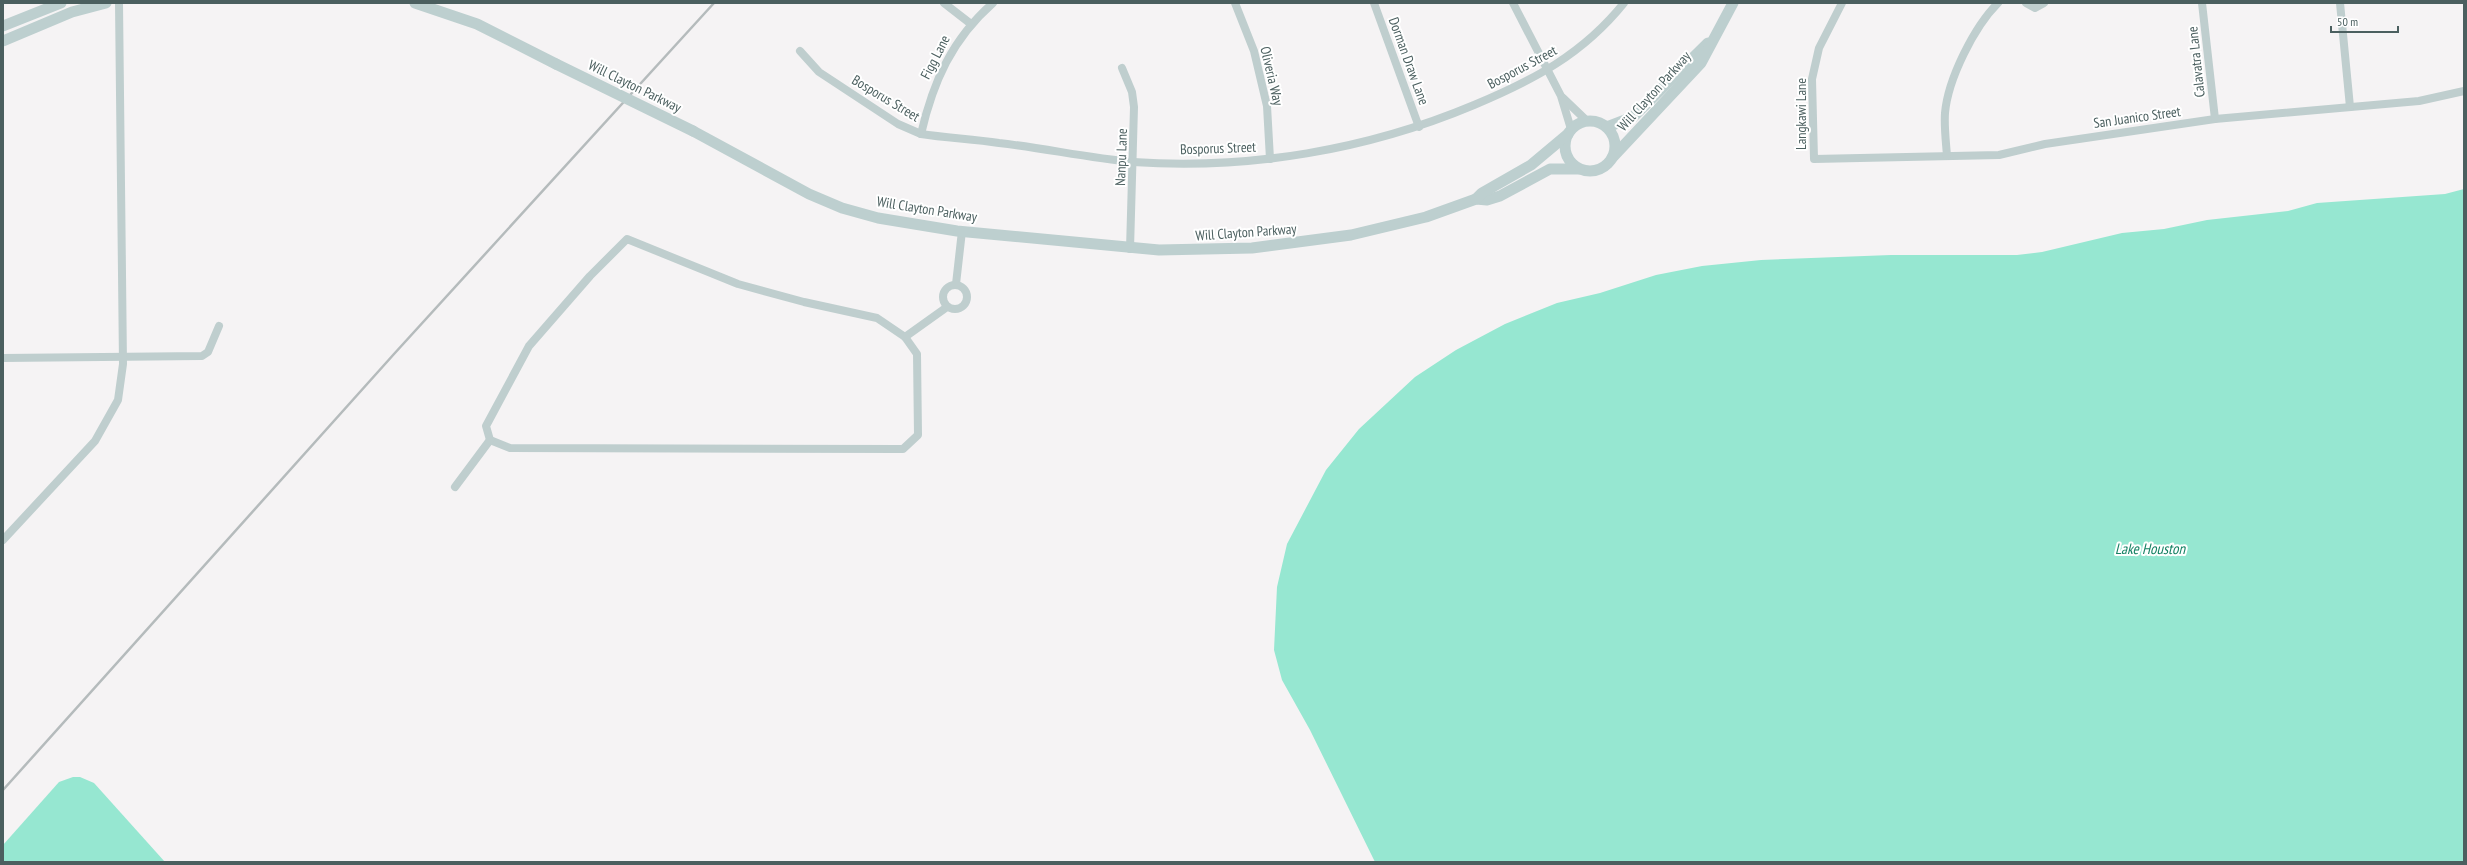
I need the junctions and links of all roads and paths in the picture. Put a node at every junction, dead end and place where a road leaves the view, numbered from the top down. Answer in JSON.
{"nodes":[{"id":1,"x":61,"y":3,"type":"edge"},
{"id":2,"x":106,"y":3,"type":"edge"},
{"id":3,"x":119,"y":3,"type":"edge"},
{"id":4,"x":414,"y":3,"type":"edge"},
{"id":5,"x":944,"y":3,"type":"edge"},
{"id":6,"x":993,"y":3,"type":"edge"},
{"id":7,"x":1235,"y":3,"type":"edge"},
{"id":8,"x":1374,"y":3,"type":"edge"},
{"id":9,"x":1513,"y":3,"type":"edge"},
{"id":10,"x":1624,"y":3,"type":"edge"},
{"id":11,"x":1733,"y":3,"type":"edge"},
{"id":12,"x":1842,"y":3,"type":"edge"},
{"id":13,"x":1998,"y":3,"type":"edge"},
{"id":14,"x":2026,"y":3,"type":"edge"},
{"id":15,"x":2044,"y":3,"type":"edge"},
{"id":16,"x":2202,"y":3,"type":"edge"},
{"id":17,"x":2340,"y":3,"type":"edge"},
{"id":18,"x":971,"y":24,"type":"junction"},
{"id":19,"x":3,"y":26,"type":"edge"},
{"id":20,"x":1712,"y":40,"type":"junction"},
{"id":21,"x":3,"y":41,"type":"edge"},
{"id":22,"x":800,"y":51,"type":"dead end"},
{"id":23,"x":1122,"y":68,"type":"dead end"},
{"id":24,"x":1547,"y":71,"type":"junction"},
{"id":25,"x":2464,"y":92,"type":"edge"},
{"id":26,"x":1561,"y":96,"type":"junction"},
{"id":27,"x":2350,"y":107,"type":"junction"},
{"id":28,"x":2215,"y":119,"type":"junction"},
{"id":29,"x":1587,"y":121,"type":"junction"},
{"id":30,"x":1419,"y":127,"type":"junction"},
{"id":31,"x":1607,"y":127,"type":"junction"},
{"id":32,"x":1569,"y":131,"type":"junction"},
{"id":33,"x":921,"y":134,"type":"junction"},
{"id":34,"x":1947,"y":156,"type":"junction"},
{"id":35,"x":1270,"y":158,"type":"junction"},
{"id":36,"x":1612,"y":158,"type":"junction"},
{"id":37,"x":1814,"y":159,"type":"joint"},
{"id":38,"x":1134,"y":162,"type":"junction"},
{"id":39,"x":1579,"y":169,"type":"junction"},
{"id":40,"x":1476,"y":200,"type":"junction"},
{"id":41,"x":962,"y":231,"type":"junction"},
{"id":42,"x":1130,"y":249,"type":"junction"},
{"id":43,"x":956,"y":284,"type":"junction"},
{"id":44,"x":947,"y":307,"type":"junction"},
{"id":45,"x":219,"y":326,"type":"dead end"},
{"id":46,"x":905,"y":337,"type":"junction"},
{"id":47,"x":123,"y":356,"type":"junction"},
{"id":48,"x":3,"y":358,"type":"edge"},
{"id":49,"x":490,"y":440,"type":"junction"},
{"id":50,"x":455,"y":487,"type":"dead end"},
{"id":51,"x":3,"y":540,"type":"edge"}],
"edges":[{"from":1,"to":19,"type":"street"},
{"from":2,"to":21,"type":"street"},
{"from":3,"to":47,"type":"street"},
{"from":4,"to":41,"type":"street","name":"Will Clayton Parkway","bridge":true},
{"from":5,"to":18,"type":"street"},
{"from":6,"to":18,"type":"street","name":"Figg Lane"},
{"from":7,"to":35,"type":"street","name":"Oliveria Way"},
{"from":8,"to":30,"type":"street","name":"Dorman Draw Lane"},
{"from":9,"to":24,"type":"street"},
{"from":10,"to":24,"type":"street","name":"Bosporus Street"},
{"from":11,"to":20,"type":"street","name":"Will Clayton Parkway"},
{"from":12,"to":37,"type":"street","name":"Langkawi Lane"},
{"from":13,"to":34,"type":"street"},
{"from":14,"to":15,"type":"street"},
{"from":16,"to":28,"type":"street","name":"Calavatra Lane"},
{"from":17,"to":27,"type":"street"},
{"from":18,"to":33,"type":"street","name":"Figg Lane"},
{"from":20,"to":31,"type":"street","name":"Will Clayton Parkway"},
{"from":20,"to":36,"type":"street","name":"Will Clayton Parkway"},
{"from":22,"to":33,"type":"street","name":"Bosporus Street"},
{"from":23,"to":38,"type":"street","name":"Nanpu Lane"},
{"from":24,"to":26,"type":"street"},
{"from":24,"to":30,"type":"street","name":"Bosporus Street"},
{"from":25,"to":27,"type":"street","name":"San Juanico Street"},
{"from":26,"to":29,"type":"street"},
{"from":26,"to":32,"type":"street"},
{"from":27,"to":28,"type":"street","name":"San Juanico Street"},
{"from":28,"to":34,"type":"street","name":"San Juanico Street"},
{"from":29,"to":31,"type":"street"},
{"from":29,"to":32,"type":"street"},
{"from":30,"to":35,"type":"street","name":"Bosporus Street"},
{"from":31,"to":36,"type":"street"},
{"from":32,"to":39,"type":"street"},
{"from":32,"to":40,"type":"street","name":"Will Clayton Parkway"},
{"from":33,"to":38,"type":"street","name":"Bosporus Street"},
{"from":34,"to":37,"type":"street","name":"San Juanico Street"},
{"from":35,"to":38,"type":"street","name":"Bosporus Street"},
{"from":36,"to":39,"type":"street"},
{"from":38,"to":42,"type":"street","name":"Nanpu Lane"},
{"from":39,"to":40,"type":"street","name":"Will Clayton Parkway"},
{"from":40,"to":42,"type":"street","name":"Will Clayton Parkway"},
{"from":41,"to":42,"type":"street","name":"Will Clayton Parkway"},
{"from":41,"to":43,"type":"street"},
{"from":43,"to":44,"type":"street"},
{"from":43,"to":44,"type":"street"},
{"from":44,"to":46,"type":"street"},
{"from":45,"to":47,"type":"street"},
{"from":46,"to":49,"type":"street"},
{"from":46,"to":49,"type":"street"},
{"from":47,"to":48,"type":"street"},
{"from":47,"to":51,"type":"street"},
{"from":49,"to":50,"type":"street"}]}
